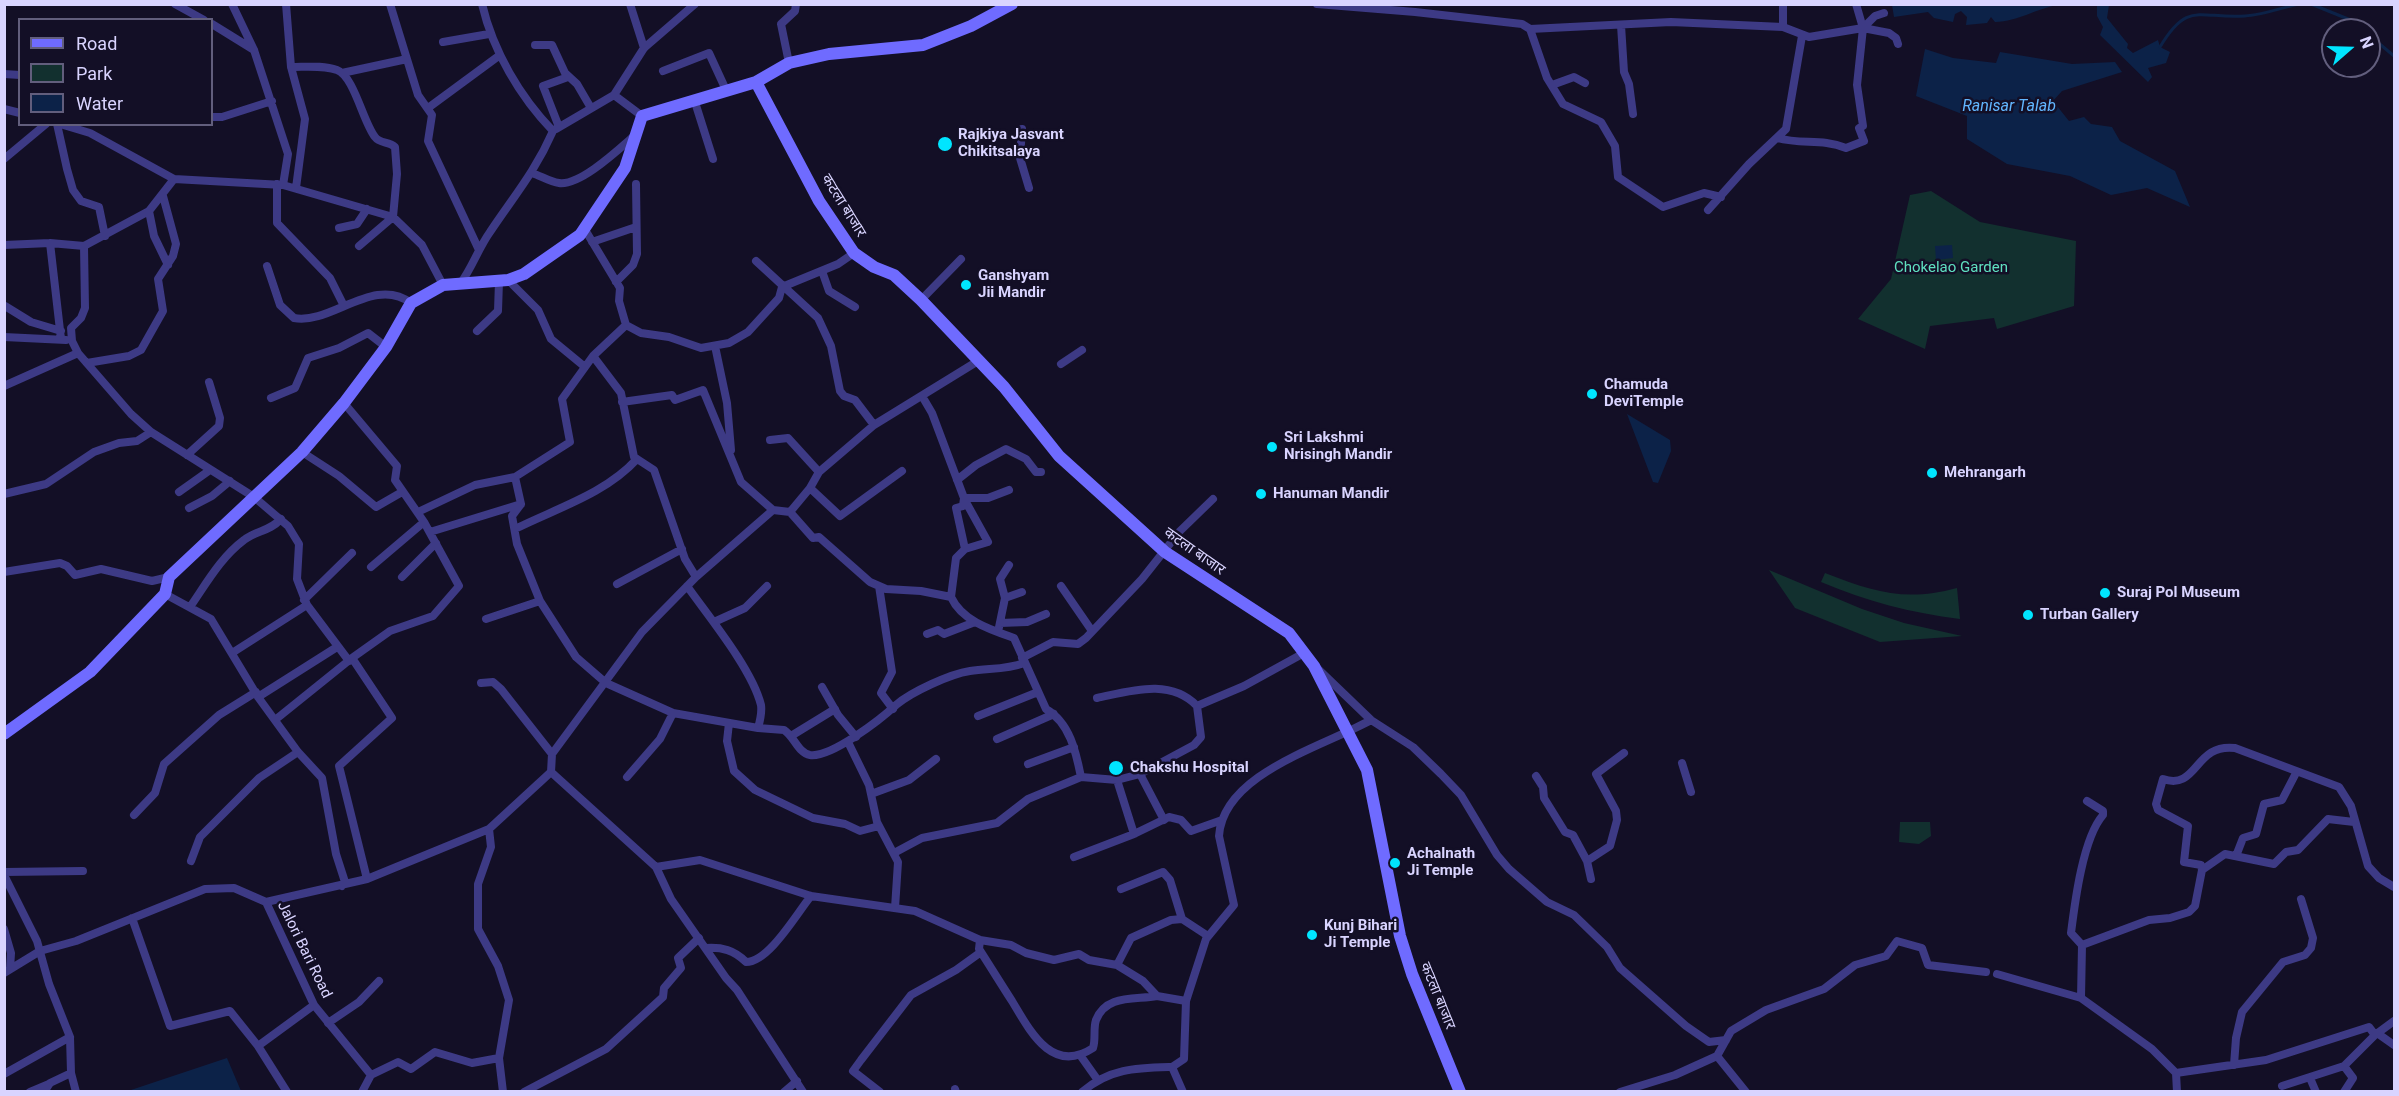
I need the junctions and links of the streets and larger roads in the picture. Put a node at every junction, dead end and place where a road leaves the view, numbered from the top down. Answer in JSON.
{"nodes":[{"id":1,"x":175,"y":4,"type":"edge"},
{"id":2,"x":232,"y":4,"type":"edge"},
{"id":3,"x":286,"y":4,"type":"edge"},
{"id":4,"x":390,"y":4,"type":"edge"},
{"id":5,"x":482,"y":4,"type":"edge"},
{"id":6,"x":630,"y":4,"type":"edge"},
{"id":7,"x":796,"y":4,"type":"edge"},
{"id":8,"x":1012,"y":4,"type":"edge"},
{"id":9,"x":1317,"y":4,"type":"edge"},
{"id":10,"x":1783,"y":4,"type":"edge"},
{"id":11,"x":1856,"y":4,"type":"edge"},
{"id":12,"x":693,"y":5,"type":"edge"},
{"id":13,"x":1416,"y":8,"type":"edge"},
{"id":14,"x":1884,"y":13,"type":"dead end"},
{"id":15,"x":200,"y":18,"type":"edge"},
{"id":16,"x":213,"y":25,"type":"edge"},
{"id":17,"x":1621,"y":25,"type":"junction"},
{"id":18,"x":1783,"y":27,"type":"junction"},
{"id":19,"x":1530,"y":28,"type":"junction"},
{"id":20,"x":1863,"y":28,"type":"junction"},
{"id":21,"x":489,"y":34,"type":"junction"},
{"id":22,"x":1802,"y":36,"type":"junction"},
{"id":23,"x":443,"y":42,"type":"dead end"},
{"id":24,"x":1898,"y":44,"type":"dead end"},
{"id":25,"x":535,"y":45,"type":"dead end"},
{"id":26,"x":644,"y":48,"type":"junction"},
{"id":27,"x":254,"y":50,"type":"junction"},
{"id":28,"x":500,"y":55,"type":"junction"},
{"id":29,"x":407,"y":59,"type":"junction"},
{"id":30,"x":789,"y":63,"type":"junction"},
{"id":31,"x":291,"y":67,"type":"junction"},
{"id":32,"x":663,"y":71,"type":"dead end"},
{"id":33,"x":342,"y":73,"type":"junction"},
{"id":34,"x":568,"y":77,"type":"junction"},
{"id":35,"x":756,"y":82,"type":"junction"},
{"id":36,"x":1584,"y":83,"type":"dead end"},
{"id":37,"x":1552,"y":85,"type":"junction"},
{"id":38,"x":726,"y":90,"type":"junction"},
{"id":39,"x":614,"y":95,"type":"junction"},
{"id":40,"x":694,"y":99,"type":"junction"},
{"id":41,"x":272,"y":101,"type":"junction"},
{"id":42,"x":429,"y":108,"type":"junction"},
{"id":43,"x":591,"y":108,"type":"junction"},
{"id":44,"x":1633,"y":114,"type":"dead end"},
{"id":45,"x":642,"y":116,"type":"junction"},
{"id":46,"x":213,"y":117,"type":"edge"},
{"id":47,"x":44,"y":126,"type":"edge"},
{"id":48,"x":59,"y":126,"type":"edge"},
{"id":49,"x":65,"y":126,"type":"edge"},
{"id":50,"x":556,"y":129,"type":"junction"},
{"id":51,"x":1022,"y":129,"type":"dead end"},
{"id":52,"x":637,"y":133,"type":"junction"},
{"id":53,"x":1777,"y":138,"type":"junction"},
{"id":54,"x":4,"y":159,"type":"edge"},
{"id":55,"x":713,"y":159,"type":"dead end"},
{"id":56,"x":532,"y":173,"type":"junction"},
{"id":57,"x":174,"y":180,"type":"junction"},
{"id":58,"x":280,"y":184,"type":"junction"},
{"id":59,"x":636,"y":184,"type":"dead end"},
{"id":60,"x":296,"y":188,"type":"junction"},
{"id":61,"x":1029,"y":188,"type":"dead end"},
{"id":62,"x":163,"y":196,"type":"junction"},
{"id":63,"x":1721,"y":197,"type":"junction"},
{"id":64,"x":367,"y":209,"type":"junction"},
{"id":65,"x":1708,"y":210,"type":"dead end"},
{"id":66,"x":150,"y":211,"type":"junction"},
{"id":67,"x":393,"y":217,"type":"junction"},
{"id":68,"x":636,"y":227,"type":"junction"},
{"id":69,"x":339,"y":228,"type":"dead end"},
{"id":70,"x":584,"y":228,"type":"junction"},
{"id":71,"x":105,"y":236,"type":"junction"},
{"id":72,"x":592,"y":242,"type":"junction"},
{"id":73,"x":50,"y":243,"type":"junction"},
{"id":74,"x":4,"y":246,"type":"edge"},
{"id":75,"x":84,"y":246,"type":"junction"},
{"id":76,"x":359,"y":246,"type":"dead end"},
{"id":77,"x":479,"y":250,"type":"junction"},
{"id":78,"x":854,"y":253,"type":"junction"},
{"id":79,"x":961,"y":259,"type":"dead end"},
{"id":80,"x":756,"y":261,"type":"dead end"},
{"id":81,"x":168,"y":265,"type":"junction"},
{"id":82,"x":267,"y":266,"type":"dead end"},
{"id":83,"x":822,"y":271,"type":"junction"},
{"id":84,"x":503,"y":280,"type":"junction"},
{"id":85,"x":616,"y":282,"type":"junction"},
{"id":86,"x":460,"y":284,"type":"junction"},
{"id":87,"x":444,"y":285,"type":"junction"},
{"id":88,"x":782,"y":287,"type":"junction"},
{"id":89,"x":921,"y":300,"type":"junction"},
{"id":90,"x":411,"y":303,"type":"junction"},
{"id":91,"x":343,"y":304,"type":"junction"},
{"id":92,"x":5,"y":306,"type":"edge"},
{"id":93,"x":855,"y":306,"type":"dead end"},
{"id":94,"x":626,"y":325,"type":"junction"},
{"id":95,"x":477,"y":331,"type":"dead end"},
{"id":96,"x":62,"y":335,"type":"junction"},
{"id":97,"x":4,"y":337,"type":"edge"},
{"id":98,"x":72,"y":341,"type":"junction"},
{"id":99,"x":386,"y":346,"type":"junction"},
{"id":100,"x":715,"y":346,"type":"junction"},
{"id":101,"x":1083,"y":350,"type":"dead end"},
{"id":102,"x":78,"y":352,"type":"junction"},
{"id":103,"x":593,"y":356,"type":"junction"},
{"id":104,"x":978,"y":361,"type":"junction"},
{"id":105,"x":87,"y":363,"type":"junction"},
{"id":106,"x":1061,"y":364,"type":"dead end"},
{"id":107,"x":585,"y":367,"type":"junction"},
{"id":108,"x":209,"y":382,"type":"dead end"},
{"id":109,"x":4,"y":386,"type":"edge"},
{"id":110,"x":921,"y":396,"type":"junction"},
{"id":111,"x":271,"y":398,"type":"dead end"},
{"id":112,"x":622,"y":402,"type":"junction"},
{"id":113,"x":344,"y":403,"type":"junction"},
{"id":114,"x":874,"y":425,"type":"junction"},
{"id":115,"x":151,"y":432,"type":"junction"},
{"id":116,"x":770,"y":440,"type":"dead end"},
{"id":117,"x":302,"y":452,"type":"junction"},
{"id":118,"x":187,"y":454,"type":"junction"},
{"id":119,"x":637,"y":459,"type":"junction"},
{"id":120,"x":732,"y":459,"type":"junction"},
{"id":121,"x":210,"y":470,"type":"junction"},
{"id":122,"x":902,"y":471,"type":"dead end"},
{"id":123,"x":819,"y":472,"type":"junction"},
{"id":124,"x":1041,"y":472,"type":"dead end"},
{"id":125,"x":515,"y":477,"type":"junction"},
{"id":126,"x":957,"y":480,"type":"junction"},
{"id":127,"x":230,"y":481,"type":"junction"},
{"id":128,"x":810,"y":488,"type":"junction"},
{"id":129,"x":1009,"y":490,"type":"dead end"},
{"id":130,"x":179,"y":492,"type":"dead end"},
{"id":131,"x":402,"y":492,"type":"junction"},
{"id":132,"x":4,"y":494,"type":"edge"},
{"id":133,"x":254,"y":497,"type":"junction"},
{"id":134,"x":1214,"y":499,"type":"dead end"},
{"id":135,"x":963,"y":502,"type":"junction"},
{"id":136,"x":521,"y":504,"type":"junction"},
{"id":137,"x":189,"y":508,"type":"dead end"},
{"id":138,"x":773,"y":510,"type":"junction"},
{"id":139,"x":418,"y":512,"type":"junction"},
{"id":140,"x":790,"y":512,"type":"junction"},
{"id":141,"x":281,"y":519,"type":"junction"},
{"id":142,"x":424,"y":522,"type":"junction"},
{"id":143,"x":516,"y":529,"type":"junction"},
{"id":144,"x":429,"y":532,"type":"junction"},
{"id":145,"x":436,"y":543,"type":"junction"},
{"id":146,"x":682,"y":549,"type":"junction"},
{"id":147,"x":964,"y":549,"type":"junction"},
{"id":148,"x":1165,"y":552,"type":"junction"},
{"id":149,"x":352,"y":553,"type":"dead end"},
{"id":150,"x":1009,"y":565,"type":"dead end"},
{"id":151,"x":371,"y":567,"type":"dead end"},
{"id":152,"x":4,"y":572,"type":"edge"},
{"id":153,"x":169,"y":577,"type":"junction"},
{"id":154,"x":402,"y":577,"type":"dead end"},
{"id":155,"x":696,"y":577,"type":"junction"},
{"id":156,"x":617,"y":584,"type":"dead end"},
{"id":157,"x":687,"y":586,"type":"junction"},
{"id":158,"x":767,"y":586,"type":"dead end"},
{"id":159,"x":879,"y":586,"type":"junction"},
{"id":160,"x":1061,"y":586,"type":"dead end"},
{"id":161,"x":1022,"y":592,"type":"dead end"},
{"id":162,"x":165,"y":594,"type":"junction"},
{"id":163,"x":951,"y":597,"type":"junction"},
{"id":164,"x":1005,"y":598,"type":"junction"},
{"id":165,"x":540,"y":601,"type":"junction"},
{"id":166,"x":306,"y":602,"type":"junction"},
{"id":167,"x":190,"y":607,"type":"junction"},
{"id":168,"x":1046,"y":614,"type":"dead end"},
{"id":169,"x":486,"y":619,"type":"dead end"},
{"id":170,"x":714,"y":622,"type":"junction"},
{"id":171,"x":975,"y":622,"type":"junction"},
{"id":172,"x":1000,"y":623,"type":"junction"},
{"id":173,"x":1092,"y":631,"type":"junction"},
{"id":174,"x":998,"y":632,"type":"junction"},
{"id":175,"x":927,"y":634,"type":"dead end"},
{"id":176,"x":337,"y":646,"type":"junction"},
{"id":177,"x":232,"y":653,"type":"junction"},
{"id":178,"x":1304,"y":653,"type":"junction"},
{"id":179,"x":351,"y":660,"type":"junction"},
{"id":180,"x":1023,"y":661,"type":"junction"},
{"id":181,"x":1314,"y":666,"type":"junction"},
{"id":182,"x":481,"y":683,"type":"dead end"},
{"id":183,"x":606,"y":683,"type":"junction"},
{"id":184,"x":822,"y":687,"type":"dead end"},
{"id":185,"x":1038,"y":692,"type":"junction"},
{"id":186,"x":257,"y":694,"type":"junction"},
{"id":187,"x":1097,"y":698,"type":"dead end"},
{"id":188,"x":1197,"y":706,"type":"junction"},
{"id":189,"x":834,"y":709,"type":"junction"},
{"id":190,"x":893,"y":709,"type":"junction"},
{"id":191,"x":673,"y":713,"type":"junction"},
{"id":192,"x":1054,"y":714,"type":"junction"},
{"id":193,"x":978,"y":716,"type":"dead end"},
{"id":194,"x":275,"y":720,"type":"junction"},
{"id":195,"x":1371,"y":720,"type":"junction"},
{"id":196,"x":729,"y":723,"type":"junction"},
{"id":197,"x":758,"y":728,"type":"junction"},
{"id":198,"x":6,"y":729,"type":"edge"},
{"id":199,"x":1347,"y":733,"type":"junction"},
{"id":200,"x":791,"y":736,"type":"junction"},
{"id":201,"x":856,"y":736,"type":"junction"},
{"id":202,"x":998,"y":739,"type":"dead end"},
{"id":203,"x":848,"y":742,"type":"junction"},
{"id":204,"x":1074,"y":747,"type":"junction"},
{"id":205,"x":298,"y":753,"type":"junction"},
{"id":206,"x":1624,"y":753,"type":"dead end"},
{"id":207,"x":552,"y":754,"type":"junction"},
{"id":208,"x":936,"y":759,"type":"dead end"},
{"id":209,"x":1682,"y":763,"type":"dead end"},
{"id":210,"x":1028,"y":764,"type":"dead end"},
{"id":211,"x":551,"y":772,"type":"junction"},
{"id":212,"x":2296,"y":772,"type":"junction"},
{"id":213,"x":1140,"y":774,"type":"junction"},
{"id":214,"x":1536,"y":776,"type":"dead end"},
{"id":215,"x":627,"y":777,"type":"dead end"},
{"id":216,"x":1081,"y":777,"type":"junction"},
{"id":217,"x":1117,"y":780,"type":"junction"},
{"id":218,"x":1691,"y":792,"type":"dead end"},
{"id":219,"x":872,"y":794,"type":"junction"},
{"id":220,"x":2087,"y":801,"type":"dead end"},
{"id":221,"x":134,"y":815,"type":"dead end"},
{"id":222,"x":1164,"y":820,"type":"junction"},
{"id":223,"x":1222,"y":820,"type":"junction"},
{"id":224,"x":2354,"y":822,"type":"junction"},
{"id":225,"x":879,"y":826,"type":"junction"},
{"id":226,"x":489,"y":829,"type":"junction"},
{"id":227,"x":1134,"y":834,"type":"junction"},
{"id":228,"x":894,"y":853,"type":"junction"},
{"id":229,"x":2236,"y":856,"type":"junction"},
{"id":230,"x":1074,"y":857,"type":"dead end"},
{"id":231,"x":191,"y":861,"type":"dead end"},
{"id":232,"x":1587,"y":861,"type":"junction"},
{"id":233,"x":656,"y":867,"type":"junction"},
{"id":234,"x":83,"y":870,"type":"dead end"},
{"id":235,"x":2202,"y":870,"type":"junction"},
{"id":236,"x":4,"y":874,"type":"edge"},
{"id":237,"x":367,"y":879,"type":"junction"},
{"id":238,"x":1591,"y":879,"type":"dead end"},
{"id":239,"x":342,"y":886,"type":"junction"},
{"id":240,"x":2394,"y":887,"type":"edge"},
{"id":241,"x":1121,"y":889,"type":"dead end"},
{"id":242,"x":811,"y":896,"type":"junction"},
{"id":243,"x":2301,"y":899,"type":"dead end"},
{"id":244,"x":266,"y":902,"type":"junction"},
{"id":245,"x":895,"y":908,"type":"junction"},
{"id":246,"x":132,"y":918,"type":"junction"},
{"id":247,"x":1182,"y":919,"type":"junction"},
{"id":248,"x":4,"y":929,"type":"edge"},
{"id":249,"x":1208,"y":936,"type":"junction"},
{"id":250,"x":699,"y":938,"type":"junction"},
{"id":251,"x":980,"y":940,"type":"junction"},
{"id":252,"x":2082,"y":945,"type":"junction"},
{"id":253,"x":706,"y":948,"type":"junction"},
{"id":254,"x":40,"y":951,"type":"junction"},
{"id":255,"x":981,"y":952,"type":"junction"},
{"id":256,"x":1118,"y":964,"type":"junction"},
{"id":257,"x":7,"y":971,"type":"edge"},
{"id":258,"x":1986,"y":972,"type":"dead end"},
{"id":259,"x":1997,"y":974,"type":"dead end"},
{"id":260,"x":379,"y":981,"type":"dead end"},
{"id":261,"x":1157,"y":996,"type":"junction"},
{"id":262,"x":2081,"y":998,"type":"junction"},
{"id":263,"x":1186,"y":1001,"type":"junction"},
{"id":264,"x":314,"y":1005,"type":"junction"},
{"id":265,"x":2394,"y":1022,"type":"edge"},
{"id":266,"x":328,"y":1023,"type":"junction"},
{"id":267,"x":2376,"y":1034,"type":"junction"},
{"id":268,"x":70,"y":1037,"type":"junction"},
{"id":269,"x":1726,"y":1040,"type":"junction"},
{"id":270,"x":258,"y":1046,"type":"junction"},
{"id":271,"x":2394,"y":1046,"type":"edge"},
{"id":272,"x":1080,"y":1055,"type":"junction"},
{"id":273,"x":1717,"y":1056,"type":"junction"},
{"id":274,"x":499,"y":1058,"type":"junction"},
{"id":275,"x":2234,"y":1065,"type":"junction"},
{"id":276,"x":1172,"y":1066,"type":"junction"},
{"id":277,"x":2344,"y":1066,"type":"junction"},
{"id":278,"x":71,"y":1073,"type":"junction"},
{"id":279,"x":2176,"y":1073,"type":"junction"},
{"id":280,"x":4,"y":1074,"type":"edge"},
{"id":281,"x":371,"y":1076,"type":"junction"},
{"id":282,"x":2310,"y":1078,"type":"junction"},
{"id":283,"x":1097,"y":1079,"type":"junction"},
{"id":284,"x":797,"y":1081,"type":"junction"},
{"id":285,"x":50,"y":1083,"type":"junction"},
{"id":286,"x":2282,"y":1086,"type":"dead end"},
{"id":287,"x":30,"y":1092,"type":"edge"},
{"id":288,"x":44,"y":1092,"type":"edge"},
{"id":289,"x":76,"y":1092,"type":"edge"},
{"id":290,"x":287,"y":1092,"type":"edge"},
{"id":291,"x":362,"y":1092,"type":"edge"},
{"id":292,"x":503,"y":1092,"type":"edge"},
{"id":293,"x":524,"y":1092,"type":"edge"},
{"id":294,"x":784,"y":1092,"type":"edge"},
{"id":295,"x":802,"y":1092,"type":"edge"},
{"id":296,"x":880,"y":1092,"type":"edge"},
{"id":297,"x":1082,"y":1092,"type":"edge"},
{"id":298,"x":1183,"y":1092,"type":"edge"},
{"id":299,"x":1460,"y":1092,"type":"edge"},
{"id":300,"x":1620,"y":1092,"type":"edge"},
{"id":301,"x":1746,"y":1092,"type":"edge"},
{"id":302,"x":2177,"y":1092,"type":"edge"},
{"id":303,"x":2316,"y":1092,"type":"edge"},
{"id":304,"x":2344,"y":1092,"type":"edge"}],
"edges":[{"from":1,"to":15,"type":"street"},
{"from":2,"to":27,"type":"street"},
{"from":3,"to":31,"type":"street"},
{"from":4,"to":29,"type":"street"},
{"from":5,"to":21,"type":"street"},
{"from":6,"to":26,"type":"street"},
{"from":7,"to":30,"type":"street"},
{"from":8,"to":30,"type":"street"},
{"from":9,"to":13,"type":"street"},
{"from":10,"to":18,"type":"street"},
{"from":11,"to":20,"type":"street"},
{"from":12,"to":26,"type":"street"},
{"from":13,"to":19,"type":"street"},
{"from":14,"to":20,"type":"street"},
{"from":16,"to":27,"type":"street"},
{"from":17,"to":18,"type":"street"},
{"from":17,"to":19,"type":"street"},
{"from":17,"to":44,"type":"street"},
{"from":18,"to":22,"type":"street"},
{"from":19,"to":37,"type":"street"},
{"from":20,"to":22,"type":"street"},
{"from":20,"to":24,"type":"street"},
{"from":20,"to":53,"type":"street"},
{"from":21,"to":23,"type":"street"},
{"from":21,"to":28,"type":"street"},
{"from":22,"to":53,"type":"street"},
{"from":25,"to":34,"type":"street"},
{"from":26,"to":39,"type":"street"},
{"from":27,"to":41,"type":"street"},
{"from":28,"to":42,"type":"street"},
{"from":28,"to":50,"type":"street"},
{"from":29,"to":33,"type":"street"},
{"from":29,"to":42,"type":"street"},
{"from":30,"to":35,"type":"street"},
{"from":31,"to":33,"type":"street"},
{"from":31,"to":60,"type":"street"},
{"from":32,"to":38,"type":"street"},
{"from":33,"to":67,"type":"street"},
{"from":34,"to":43,"type":"street"},
{"from":34,"to":50,"type":"street"},
{"from":35,"to":38,"type":"street"},
{"from":35,"to":78,"type":"street","name":"कटला बाजार"},
{"from":36,"to":37,"type":"street"},
{"from":37,"to":63,"type":"street"},
{"from":38,"to":40,"type":"street"},
{"from":39,"to":43,"type":"street"},
{"from":39,"to":45,"type":"street"},
{"from":40,"to":45,"type":"street"},
{"from":40,"to":55,"type":"street"},
{"from":41,"to":46,"type":"street"},
{"from":41,"to":58,"type":"street"},
{"from":42,"to":77,"type":"street"},
{"from":43,"to":50,"type":"street"},
{"from":45,"to":52,"type":"street"},
{"from":47,"to":54,"type":"street"},
{"from":48,"to":71,"type":"street"},
{"from":49,"to":57,"type":"street"},
{"from":50,"to":56,"type":"street"},
{"from":51,"to":61,"type":"street"},
{"from":52,"to":56,"type":"street"},
{"from":52,"to":70,"type":"street"},
{"from":53,"to":63,"type":"street"},
{"from":56,"to":77,"type":"street"},
{"from":57,"to":58,"type":"street"},
{"from":57,"to":62,"type":"street"},
{"from":58,"to":60,"type":"street"},
{"from":58,"to":91,"type":"street"},
{"from":59,"to":68,"type":"street"},
{"from":60,"to":64,"type":"street"},
{"from":62,"to":66,"type":"street"},
{"from":62,"to":81,"type":"street"},
{"from":63,"to":65,"type":"street"},
{"from":64,"to":67,"type":"street"},
{"from":64,"to":69,"type":"street"},
{"from":66,"to":71,"type":"street"},
{"from":66,"to":81,"type":"street"},
{"from":67,"to":76,"type":"street"},
{"from":67,"to":87,"type":"street"},
{"from":68,"to":72,"type":"street"},
{"from":68,"to":85,"type":"street"},
{"from":70,"to":72,"type":"street"},
{"from":70,"to":84,"type":"street"},
{"from":71,"to":75,"type":"street"},
{"from":72,"to":85,"type":"street"},
{"from":73,"to":74,"type":"street"},
{"from":73,"to":75,"type":"street"},
{"from":73,"to":96,"type":"street"},
{"from":75,"to":98,"type":"street"},
{"from":77,"to":86,"type":"street"},
{"from":78,"to":83,"type":"street"},
{"from":78,"to":89,"type":"street","name":"कटला बाजार"},
{"from":79,"to":89,"type":"street"},
{"from":80,"to":88,"type":"street"},
{"from":81,"to":105,"type":"street"},
{"from":82,"to":91,"type":"street"},
{"from":83,"to":88,"type":"street"},
{"from":83,"to":93,"type":"street"},
{"from":84,"to":86,"type":"street"},
{"from":84,"to":95,"type":"street"},
{"from":84,"to":107,"type":"street"},
{"from":85,"to":94,"type":"street"},
{"from":86,"to":87,"type":"street"},
{"from":87,"to":90,"type":"street"},
{"from":88,"to":100,"type":"street"},
{"from":88,"to":114,"type":"street"},
{"from":89,"to":104,"type":"street","name":"कटला बाजार"},
{"from":90,"to":91,"type":"street"},
{"from":90,"to":99,"type":"street"},
{"from":92,"to":96,"type":"street"},
{"from":94,"to":100,"type":"street"},
{"from":94,"to":103,"type":"street"},
{"from":96,"to":97,"type":"street"},
{"from":96,"to":98,"type":"street"},
{"from":98,"to":102,"type":"street"},
{"from":99,"to":111,"type":"street"},
{"from":99,"to":113,"type":"street"},
{"from":100,"to":120,"type":"street"},
{"from":101,"to":106,"type":"street"},
{"from":102,"to":105,"type":"street"},
{"from":102,"to":109,"type":"street"},
{"from":103,"to":107,"type":"street"},
{"from":103,"to":112,"type":"street"},
{"from":104,"to":110,"type":"street"},
{"from":104,"to":148,"type":"street","name":"कटला बाजार"},
{"from":105,"to":115,"type":"street"},
{"from":107,"to":125,"type":"street"},
{"from":108,"to":118,"type":"street"},
{"from":110,"to":114,"type":"street"},
{"from":110,"to":126,"type":"street"},
{"from":112,"to":119,"type":"street"},
{"from":112,"to":120,"type":"street"},
{"from":113,"to":117,"type":"street"},
{"from":113,"to":131,"type":"street"},
{"from":114,"to":123,"type":"street"},
{"from":115,"to":118,"type":"street"},
{"from":115,"to":132,"type":"street"},
{"from":116,"to":123,"type":"street"},
{"from":117,"to":131,"type":"street"},
{"from":117,"to":133,"type":"street"},
{"from":118,"to":121,"type":"street"},
{"from":119,"to":143,"type":"street"},
{"from":119,"to":146,"type":"street"},
{"from":120,"to":138,"type":"street"},
{"from":121,"to":127,"type":"street"},
{"from":121,"to":130,"type":"street"},
{"from":122,"to":128,"type":"street"},
{"from":123,"to":128,"type":"street"},
{"from":124,"to":126,"type":"street"},
{"from":125,"to":136,"type":"street"},
{"from":125,"to":139,"type":"street"},
{"from":126,"to":135,"type":"street"},
{"from":127,"to":133,"type":"street"},
{"from":127,"to":137,"type":"street"},
{"from":128,"to":140,"type":"street"},
{"from":129,"to":135,"type":"street"},
{"from":131,"to":139,"type":"street"},
{"from":133,"to":141,"type":"street"},
{"from":133,"to":153,"type":"street"},
{"from":134,"to":148,"type":"street"},
{"from":135,"to":147,"type":"street"},
{"from":135,"to":147,"type":"street"},
{"from":136,"to":143,"type":"street"},
{"from":136,"to":144,"type":"street"},
{"from":138,"to":140,"type":"street"},
{"from":138,"to":155,"type":"street"},
{"from":139,"to":142,"type":"street"},
{"from":140,"to":159,"type":"street"},
{"from":141,"to":166,"type":"street"},
{"from":141,"to":167,"type":"street"},
{"from":142,"to":144,"type":"street"},
{"from":142,"to":151,"type":"street"},
{"from":143,"to":165,"type":"street"},
{"from":144,"to":145,"type":"street"},
{"from":145,"to":154,"type":"street"},
{"from":145,"to":179,"type":"street"},
{"from":146,"to":155,"type":"street"},
{"from":146,"to":156,"type":"street"},
{"from":147,"to":163,"type":"street"},
{"from":148,"to":173,"type":"street"},
{"from":148,"to":178,"type":"street","name":"कटला बाजार"},
{"from":149,"to":166,"type":"street"},
{"from":150,"to":164,"type":"street"},
{"from":152,"to":153,"type":"street"},
{"from":153,"to":162,"type":"street"},
{"from":155,"to":157,"type":"street"},
{"from":157,"to":170,"type":"street"},
{"from":157,"to":183,"type":"street"},
{"from":158,"to":170,"type":"street"},
{"from":159,"to":163,"type":"street"},
{"from":159,"to":190,"type":"street"},
{"from":160,"to":173,"type":"street"},
{"from":161,"to":164,"type":"street"},
{"from":162,"to":167,"type":"street"},
{"from":162,"to":198,"type":"street"},
{"from":163,"to":171,"type":"street"},
{"from":164,"to":172,"type":"street"},
{"from":165,"to":169,"type":"street"},
{"from":165,"to":183,"type":"street"},
{"from":166,"to":176,"type":"street"},
{"from":166,"to":177,"type":"street"},
{"from":167,"to":177,"type":"street"},
{"from":168,"to":172,"type":"street"},
{"from":170,"to":197,"type":"street"},
{"from":171,"to":174,"type":"street"},
{"from":171,"to":175,"type":"street"},
{"from":172,"to":174,"type":"street"},
{"from":173,"to":180,"type":"street"},
{"from":174,"to":180,"type":"street"},
{"from":176,"to":179,"type":"street"},
{"from":176,"to":186,"type":"street"},
{"from":177,"to":186,"type":"street"},
{"from":178,"to":181,"type":"street","name":"कटला बाजार"},
{"from":178,"to":188,"type":"street"},
{"from":179,"to":194,"type":"street"},
{"from":179,"to":237,"type":"street"},
{"from":180,"to":185,"type":"street"},
{"from":180,"to":190,"type":"street"},
{"from":181,"to":195,"type":"street"},
{"from":181,"to":199,"type":"street","name":"कटला बाजार"},
{"from":182,"to":207,"type":"street"},
{"from":183,"to":191,"type":"street"},
{"from":183,"to":207,"type":"street"},
{"from":184,"to":189,"type":"street"},
{"from":185,"to":192,"type":"street"},
{"from":185,"to":193,"type":"street"},
{"from":186,"to":194,"type":"street"},
{"from":186,"to":221,"type":"street"},
{"from":187,"to":188,"type":"street"},
{"from":188,"to":213,"type":"street"},
{"from":189,"to":200,"type":"street"},
{"from":189,"to":201,"type":"street"},
{"from":190,"to":201,"type":"street"},
{"from":191,"to":196,"type":"street"},
{"from":191,"to":215,"type":"street"},
{"from":192,"to":202,"type":"street"},
{"from":192,"to":204,"type":"street"},
{"from":194,"to":205,"type":"street"},
{"from":195,"to":199,"type":"street"},
{"from":195,"to":269,"type":"street"},
{"from":196,"to":197,"type":"street"},
{"from":196,"to":225,"type":"street"},
{"from":197,"to":200,"type":"street"},
{"from":199,"to":223,"type":"street"},
{"from":199,"to":299,"type":"street","name":"कटला बाजार"},
{"from":200,"to":203,"type":"street"},
{"from":201,"to":203,"type":"street"},
{"from":203,"to":219,"type":"street"},
{"from":204,"to":210,"type":"street"},
{"from":204,"to":216,"type":"street"},
{"from":205,"to":231,"type":"street"},
{"from":205,"to":239,"type":"street"},
{"from":206,"to":232,"type":"street"},
{"from":207,"to":211,"type":"street"},
{"from":208,"to":219,"type":"street"},
{"from":209,"to":218,"type":"street"},
{"from":211,"to":226,"type":"street"},
{"from":211,"to":233,"type":"street"},
{"from":212,"to":224,"type":"street"},
{"from":212,"to":229,"type":"street"},
{"from":212,"to":235,"type":"street"},
{"from":213,"to":217,"type":"street"},
{"from":213,"to":222,"type":"street"},
{"from":214,"to":232,"type":"street"},
{"from":216,"to":217,"type":"street"},
{"from":216,"to":228,"type":"street"},
{"from":217,"to":227,"type":"street"},
{"from":219,"to":225,"type":"street"},
{"from":220,"to":252,"type":"street"},
{"from":222,"to":223,"type":"street"},
{"from":222,"to":227,"type":"street"},
{"from":223,"to":249,"type":"street"},
{"from":224,"to":229,"type":"street"},
{"from":224,"to":240,"type":"street"},
{"from":225,"to":228,"type":"street"},
{"from":226,"to":237,"type":"street"},
{"from":226,"to":274,"type":"street"},
{"from":227,"to":230,"type":"street"},
{"from":228,"to":245,"type":"street"},
{"from":229,"to":235,"type":"street"},
{"from":232,"to":238,"type":"street"},
{"from":233,"to":242,"type":"street"},
{"from":233,"to":250,"type":"street"},
{"from":234,"to":236,"type":"street"},
{"from":235,"to":252,"type":"street"},
{"from":236,"to":254,"type":"street"},
{"from":237,"to":239,"type":"street"},
{"from":239,"to":244,"type":"street"},
{"from":241,"to":247,"type":"street"},
{"from":242,"to":245,"type":"street"},
{"from":242,"to":253,"type":"street"},
{"from":243,"to":275,"type":"street"},
{"from":244,"to":246,"type":"street","name":"Jalori Bari Road"},
{"from":244,"to":264,"type":"street","name":"Jalori Bari Road"},
{"from":245,"to":251,"type":"street"},
{"from":246,"to":254,"type":"street","name":"Jalori Bari Road"},
{"from":246,"to":270,"type":"street"},
{"from":247,"to":249,"type":"street"},
{"from":247,"to":256,"type":"street"},
{"from":248,"to":257,"type":"street"},
{"from":249,"to":263,"type":"street"},
{"from":250,"to":253,"type":"street"},
{"from":250,"to":293,"type":"street"},
{"from":251,"to":255,"type":"street"},
{"from":251,"to":256,"type":"street"},
{"from":252,"to":262,"type":"street"},
{"from":253,"to":284,"type":"street"},
{"from":254,"to":257,"type":"street","name":"Jalori Bari Road"},
{"from":254,"to":268,"type":"street"},
{"from":255,"to":272,"type":"street"},
{"from":255,"to":296,"type":"street"},
{"from":256,"to":261,"type":"street"},
{"from":258,"to":269,"type":"street"},
{"from":259,"to":262,"type":"street"},
{"from":260,"to":266,"type":"street"},
{"from":261,"to":263,"type":"street"},
{"from":261,"to":272,"type":"street"},
{"from":262,"to":279,"type":"street"},
{"from":263,"to":276,"type":"street"},
{"from":264,"to":266,"type":"street","name":"Jalori Bari Road"},
{"from":264,"to":270,"type":"street"},
{"from":265,"to":267,"type":"street"},
{"from":266,"to":281,"type":"street","name":"Jalori Bari Road"},
{"from":267,"to":271,"type":"street"},
{"from":267,"to":275,"type":"street"},
{"from":267,"to":277,"type":"street"},
{"from":268,"to":278,"type":"street"},
{"from":268,"to":280,"type":"street"},
{"from":269,"to":273,"type":"street"},
{"from":270,"to":290,"type":"street"},
{"from":272,"to":283,"type":"street"},
{"from":273,"to":300,"type":"street"},
{"from":273,"to":301,"type":"street"},
{"from":274,"to":281,"type":"street"},
{"from":274,"to":292,"type":"street"},
{"from":275,"to":279,"type":"street"},
{"from":276,"to":283,"type":"street"},
{"from":276,"to":298,"type":"street"},
{"from":277,"to":282,"type":"street"},
{"from":277,"to":304,"type":"street"},
{"from":278,"to":285,"type":"street"},
{"from":278,"to":289,"type":"street"},
{"from":279,"to":302,"type":"street"},
{"from":281,"to":291,"type":"street"},
{"from":282,"to":286,"type":"street"},
{"from":282,"to":303,"type":"street"},
{"from":283,"to":297,"type":"street"},
{"from":284,"to":294,"type":"street"},
{"from":284,"to":295,"type":"street"},
{"from":285,"to":287,"type":"street"},
{"from":285,"to":288,"type":"street"}]}
